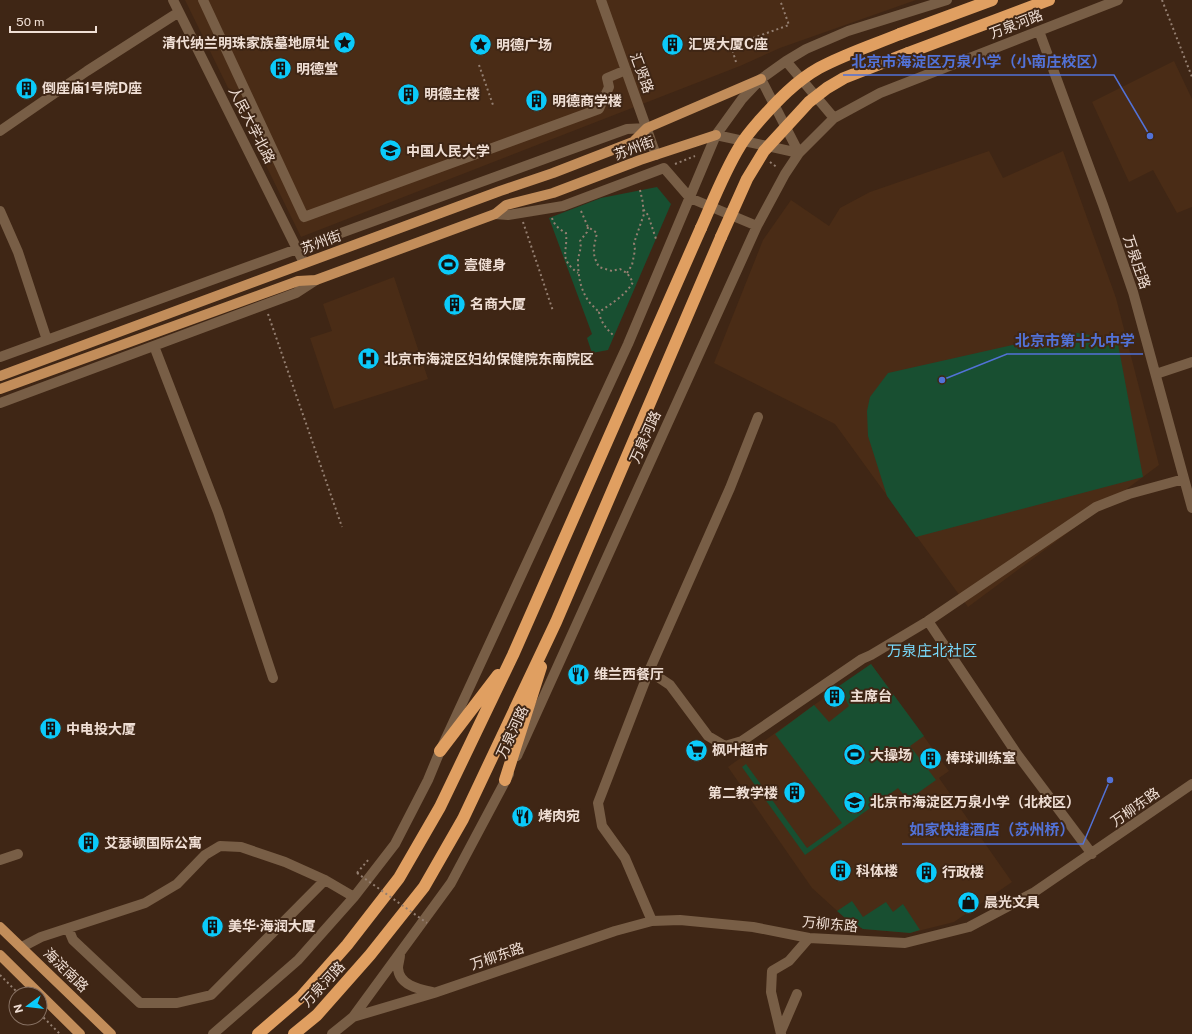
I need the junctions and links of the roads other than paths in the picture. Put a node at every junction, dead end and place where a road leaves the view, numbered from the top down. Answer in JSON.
{"nodes":[{"id":1,"x":173,"y":0,"type":"edge"},
{"id":2,"x":203,"y":0,"type":"edge"},
{"id":3,"x":600,"y":0,"type":"edge"},
{"id":4,"x":948,"y":0,"type":"edge"},
{"id":5,"x":992,"y":0,"type":"edge"},
{"id":6,"x":1049,"y":0,"type":"edge"},
{"id":7,"x":1118,"y":0,"type":"edge"},
{"id":8,"x":179,"y":12,"type":"junction"},
{"id":9,"x":1039,"y":31,"type":"junction"},
{"id":10,"x":786,"y":61,"type":"junction"},
{"id":11,"x":626,"y":70,"type":"junction"},
{"id":12,"x":761,"y":79,"type":"junction"},
{"id":13,"x":834,"y":118,"type":"junction"},
{"id":14,"x":647,"y":128,"type":"junction"},
{"id":15,"x":0,"y":131,"type":"edge"},
{"id":16,"x":716,"y":135,"type":"junction"},
{"id":17,"x":799,"y":153,"type":"junction"},
{"id":18,"x":656,"y":155,"type":"junction"},
{"id":19,"x":690,"y":198,"type":"junction"},
{"id":20,"x":0,"y":211,"type":"edge"},
{"id":21,"x":496,"y":214,"type":"junction"},
{"id":22,"x":757,"y":226,"type":"junction"},
{"id":23,"x":297,"y":249,"type":"junction"},
{"id":24,"x":304,"y":263,"type":"junction"},
{"id":25,"x":316,"y":280,"type":"junction"},
{"id":26,"x":47,"y":340,"type":"junction"},
{"id":27,"x":154,"y":346,"type":"junction"},
{"id":28,"x":0,"y":358,"type":"edge"},
{"id":29,"x":1192,"y":362,"type":"edge"},
{"id":30,"x":1156,"y":374,"type":"junction"},
{"id":31,"x":0,"y":376,"type":"edge"},
{"id":32,"x":0,"y":389,"type":"edge"},
{"id":33,"x":0,"y":403,"type":"edge"},
{"id":34,"x":758,"y":417,"type":"dead end"},
{"id":35,"x":1184,"y":479,"type":"junction"},
{"id":36,"x":1192,"y":508,"type":"edge"},
{"id":37,"x":928,"y":621,"type":"junction"},
{"id":38,"x":556,"y":622,"type":"junction"},
{"id":39,"x":513,"y":655,"type":"junction"},
{"id":40,"x":649,"y":671,"type":"junction"},
{"id":41,"x":273,"y":678,"type":"dead end"},
{"id":42,"x":440,"y":751,"type":"junction"},
{"id":43,"x":506,"y":780,"type":"junction"},
{"id":44,"x":1192,"y":784,"type":"edge"},
{"id":45,"x":18,"y":854,"type":"dead end"},
{"id":46,"x":1092,"y":854,"type":"junction"},
{"id":47,"x":0,"y":860,"type":"edge"},
{"id":48,"x":325,"y":880,"type":"junction"},
{"id":49,"x":354,"y":897,"type":"junction"},
{"id":50,"x":652,"y":921,"type":"junction"},
{"id":51,"x":0,"y":927,"type":"edge"},
{"id":52,"x":68,"y":928,"type":"junction"},
{"id":53,"x":809,"y":938,"type":"junction"},
{"id":54,"x":22,"y":947,"type":"junction"},
{"id":55,"x":401,"y":953,"type":"junction"},
{"id":56,"x":0,"y":955,"type":"edge"},
{"id":57,"x":434,"y":993,"type":"junction"},
{"id":58,"x":797,"y":994,"type":"dead end"},
{"id":59,"x":353,"y":1017,"type":"junction"},
{"id":60,"x":781,"y":1033,"type":"edge"},
{"id":61,"x":80,"y":1034,"type":"edge"},
{"id":62,"x":111,"y":1034,"type":"edge"},
{"id":63,"x":213,"y":1034,"type":"edge"},
{"id":64,"x":258,"y":1034,"type":"edge"},
{"id":65,"x":294,"y":1034,"type":"edge"},
{"id":66,"x":332,"y":1034,"type":"edge"}],
"edges":[{"from":1,"to":8,"type":"street","name":"人民大学北路"},
{"from":2,"to":11,"type":"street"},
{"from":3,"to":11,"type":"street","name":"汇贤路"},
{"from":4,"to":10,"type":"street"},
{"from":5,"to":39,"type":"highway","name":"万泉河路","bridge":true},
{"from":6,"to":38,"type":"highway","name":"万泉河路","bridge":true},
{"from":7,"to":9,"type":"street","name":"万泉河路"},
{"from":8,"to":15,"type":"street"},
{"from":8,"to":23,"type":"street","name":"人民大学北路"},
{"from":9,"to":13,"type":"street","name":"万泉河路"},
{"from":9,"to":30,"type":"street","name":"万泉庄路"},
{"from":10,"to":12,"type":"street"},
{"from":10,"to":13,"type":"street"},
{"from":11,"to":14,"type":"street","name":"汇贤路"},
{"from":12,"to":14,"type":"main road","name":"苏州街"},
{"from":12,"to":16,"type":"street"},
{"from":12,"to":17,"type":"street"},
{"from":13,"to":17,"type":"street","name":"万泉河路"},
{"from":14,"to":18,"type":"street","name":"汇贤路"},
{"from":14,"to":23,"type":"street","name":"苏州街"},
{"from":14,"to":24,"type":"main road","name":"苏州街"},
{"from":16,"to":17,"type":"street"},
{"from":16,"to":18,"type":"main road","name":"苏州街"},
{"from":16,"to":19,"type":"street"},
{"from":17,"to":22,"type":"street","name":"万泉河路"},
{"from":18,"to":21,"type":"main road","name":"苏州街"},
{"from":19,"to":21,"type":"street","name":"苏州街"},
{"from":19,"to":22,"type":"street"},
{"from":19,"to":42,"type":"street"},
{"from":20,"to":26,"type":"street"},
{"from":21,"to":25,"type":"main road","name":"苏州街"},
{"from":22,"to":43,"type":"street","name":"万泉河路"},
{"from":23,"to":24,"type":"street","name":"人民大学北路"},
{"from":23,"to":26,"type":"street","name":"苏州街"},
{"from":24,"to":31,"type":"main road","name":"苏州街"},
{"from":25,"to":27,"type":"street","name":"苏州街"},
{"from":25,"to":32,"type":"main road","name":"苏州街"},
{"from":26,"to":28,"type":"street","name":"苏州街"},
{"from":27,"to":33,"type":"street","name":"苏州街"},
{"from":27,"to":41,"type":"street"},
{"from":29,"to":30,"type":"street"},
{"from":30,"to":35,"type":"street","name":"万泉庄路"},
{"from":34,"to":40,"type":"street"},
{"from":35,"to":36,"type":"street","name":"万泉庄路"},
{"from":35,"to":37,"type":"street"},
{"from":37,"to":40,"type":"street"},
{"from":37,"to":46,"type":"street"},
{"from":38,"to":43,"type":"highway"},
{"from":38,"to":65,"type":"highway","name":"万泉河路"},
{"from":39,"to":42,"type":"highway"},
{"from":39,"to":64,"type":"highway","name":"万泉河路"},
{"from":40,"to":50,"type":"street"},
{"from":42,"to":49,"type":"street"},
{"from":43,"to":55,"type":"street","name":"万泉河路"},
{"from":44,"to":46,"type":"street","name":"万柳东路"},
{"from":45,"to":47,"type":"street"},
{"from":46,"to":53,"type":"street","name":"万柳东路"},
{"from":48,"to":49,"type":"street"},
{"from":48,"to":52,"type":"street"},
{"from":48,"to":52,"type":"street"},
{"from":49,"to":63,"type":"street"},
{"from":50,"to":53,"type":"street","name":"万柳东路"},
{"from":50,"to":57,"type":"street","name":"万柳东路"},
{"from":51,"to":54,"type":"main road","name":"海淀南路"},
{"from":52,"to":54,"type":"street"},
{"from":53,"to":60,"type":"street"},
{"from":54,"to":62,"type":"main road","name":"海淀南路"},
{"from":55,"to":57,"type":"street"},
{"from":55,"to":59,"type":"street","name":"万泉河路"},
{"from":56,"to":61,"type":"main road"},
{"from":57,"to":59,"type":"street","name":"万柳东路"},
{"from":58,"to":60,"type":"street"},
{"from":59,"to":66,"type":"street","name":"万泉河路"}]}
